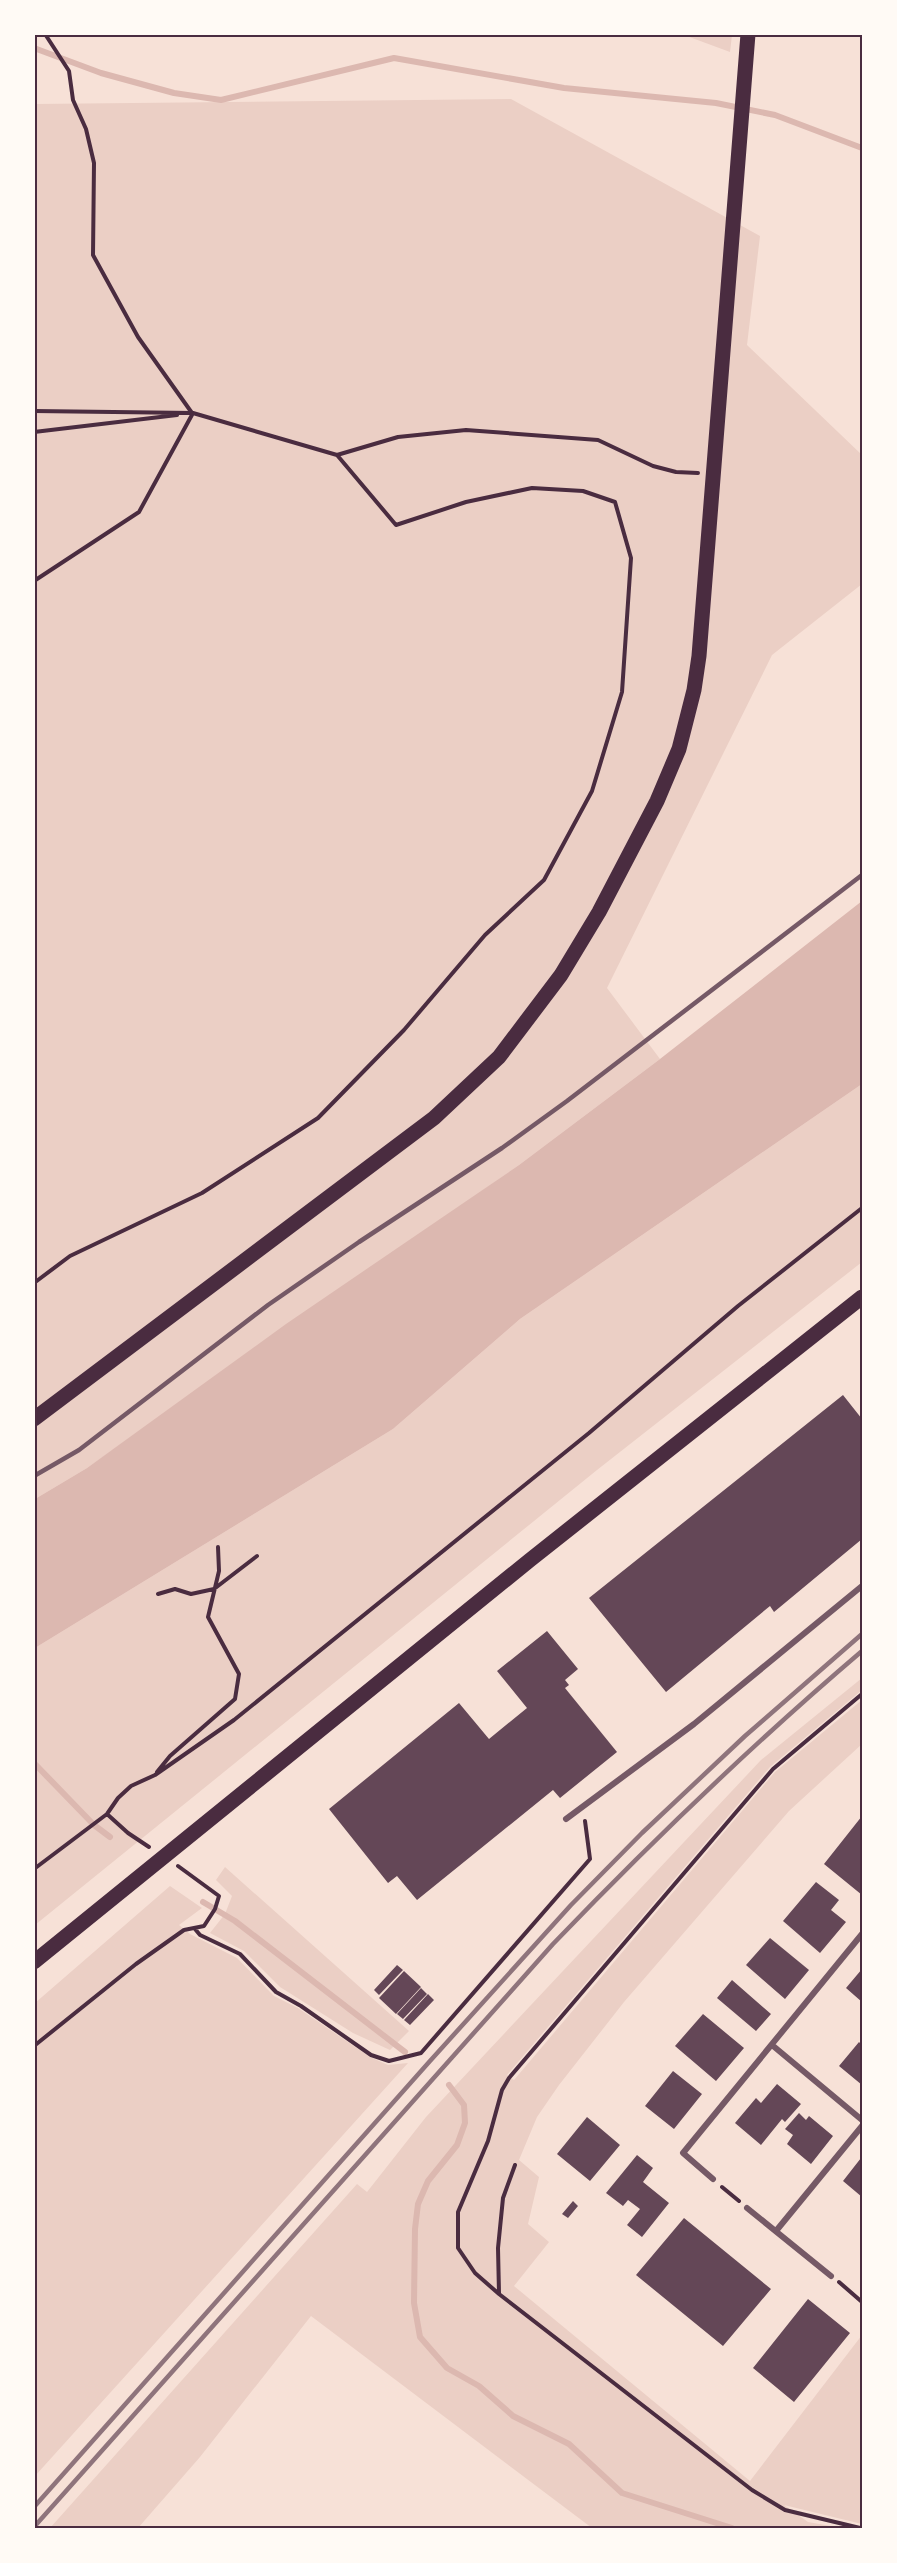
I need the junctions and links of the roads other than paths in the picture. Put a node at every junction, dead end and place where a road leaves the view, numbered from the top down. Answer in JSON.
{"nodes":[{"id":1,"x":748,"y":34,"type":"edge"},
{"id":2,"x":862,"y":875,"type":"edge"},
{"id":3,"x":862,"y":1297,"type":"edge"},
{"id":4,"x":34,"y":1419,"type":"edge"},
{"id":5,"x":34,"y":1476,"type":"edge"},
{"id":6,"x":862,"y":1587,"type":"edge"},
{"id":7,"x":566,"y":1819,"type":"dead end"},
{"id":8,"x":862,"y":1934,"type":"edge"},
{"id":9,"x":34,"y":1962,"type":"edge"},
{"id":10,"x":772,"y":2045,"type":"junction"},
{"id":11,"x":862,"y":2120,"type":"edge"},
{"id":12,"x":862,"y":2126,"type":"edge"},
{"id":13,"x":712,"y":2179,"type":"road end"},
{"id":14,"x":747,"y":2208,"type":"road end"},
{"id":15,"x":776,"y":2231,"type":"junction"},
{"id":16,"x":831,"y":2276,"type":"road end"}],
"edges":[{"from":1,"to":4,"type":"main road"},
{"from":2,"to":5,"type":"lane"},
{"from":3,"to":9,"type":"main road"},
{"from":6,"to":7,"type":"street"},
{"from":8,"to":10,"type":"street"},
{"from":10,"to":11,"type":"street"},
{"from":10,"to":13,"type":"street"},
{"from":12,"to":15,"type":"street"},
{"from":14,"to":15,"type":"street"},
{"from":15,"to":16,"type":"street"}]}
